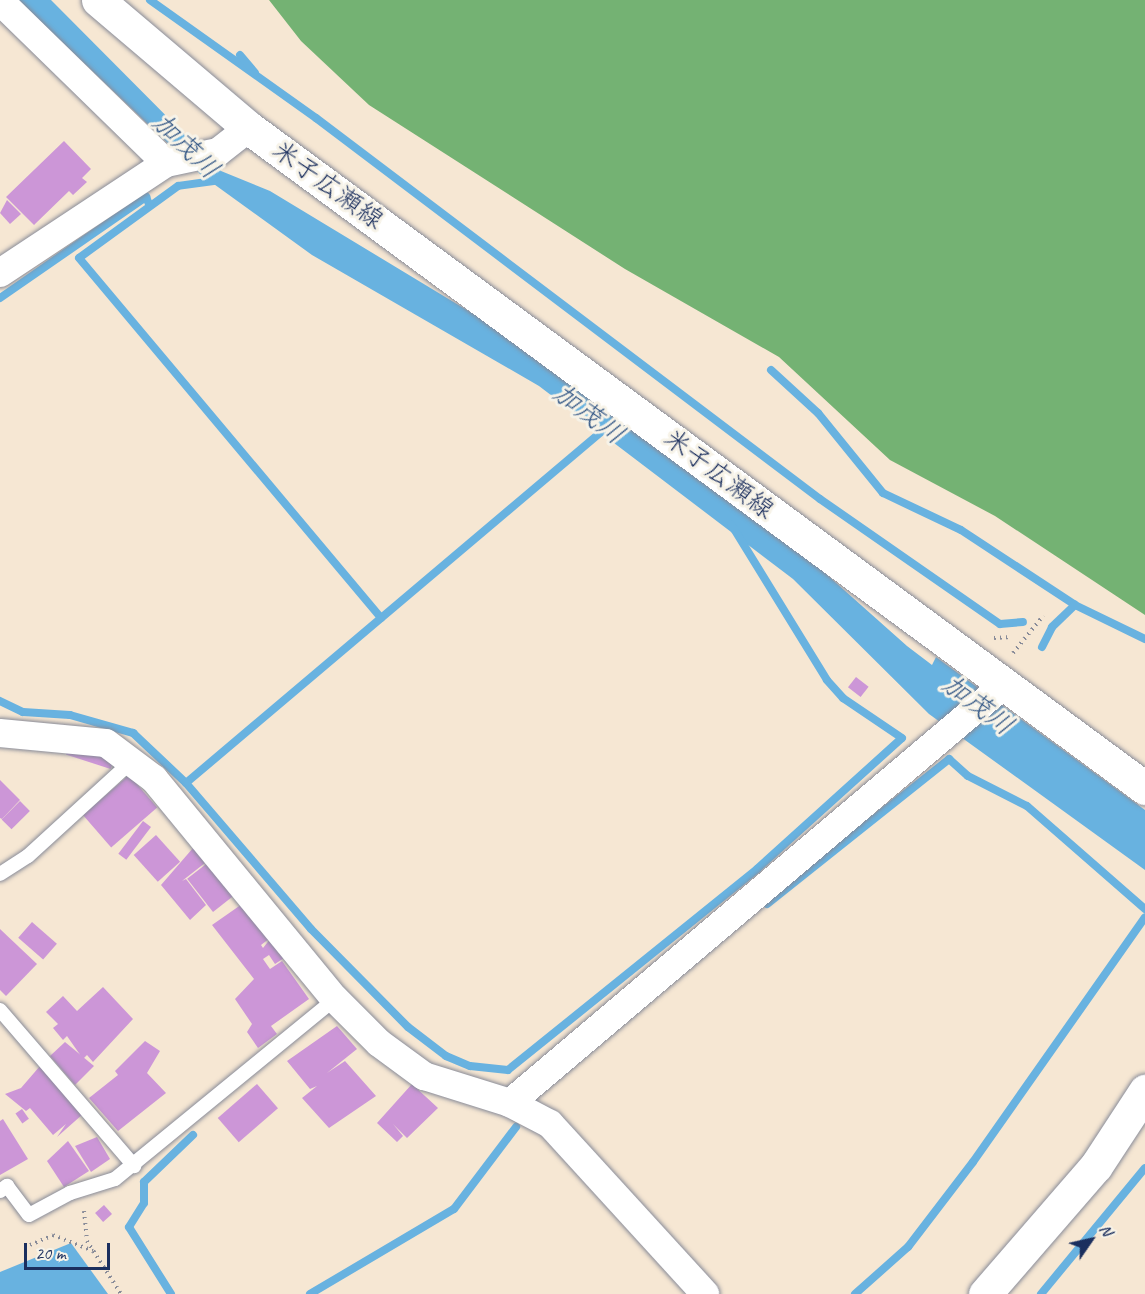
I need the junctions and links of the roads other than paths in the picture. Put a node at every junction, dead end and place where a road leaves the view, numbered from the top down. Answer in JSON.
{"nodes":[{"id":1,"x":98,"y":0,"type":"edge"},
{"id":2,"x":0,"y":2,"type":"edge"},
{"id":3,"x":249,"y":128,"type":"junction"},
{"id":4,"x":174,"y":163,"type":"junction"},
{"id":5,"x":0,"y":273,"type":"edge"},
{"id":6,"x":998,"y":681,"type":"junction"},
{"id":7,"x":0,"y":733,"type":"edge"},
{"id":8,"x":131,"y":762,"type":"junction"},
{"id":9,"x":1145,"y":788,"type":"edge"},
{"id":10,"x":0,"y":874,"type":"edge"},
{"id":11,"x":335,"y":999,"type":"junction"},
{"id":12,"x":0,"y":1010,"type":"edge"},
{"id":13,"x":1145,"y":1091,"type":"edge"},
{"id":14,"x":510,"y":1103,"type":"junction"},
{"id":15,"x":134,"y":1166,"type":"junction"},
{"id":16,"x":0,"y":1191,"type":"edge"},
{"id":17,"x":705,"y":1294,"type":"edge"},
{"id":18,"x":985,"y":1294,"type":"edge"}],
"edges":[{"from":1,"to":3,"type":"main road","name":"米子広瀬線"},
{"from":2,"to":4,"type":"street"},
{"from":3,"to":4,"type":"street"},
{"from":3,"to":6,"type":"main road","name":"米子広瀬線"},
{"from":4,"to":5,"type":"street"},
{"from":6,"to":9,"type":"main road","name":"米子広瀬線"},
{"from":6,"to":14,"type":"street"},
{"from":7,"to":8,"type":"street"},
{"from":8,"to":10,"type":"lane"},
{"from":8,"to":11,"type":"street"},
{"from":11,"to":14,"type":"street"},
{"from":11,"to":15,"type":"lane"},
{"from":12,"to":15,"type":"lane"},
{"from":13,"to":18,"type":"main road"},
{"from":14,"to":17,"type":"street"},
{"from":15,"to":16,"type":"lane"}]}
